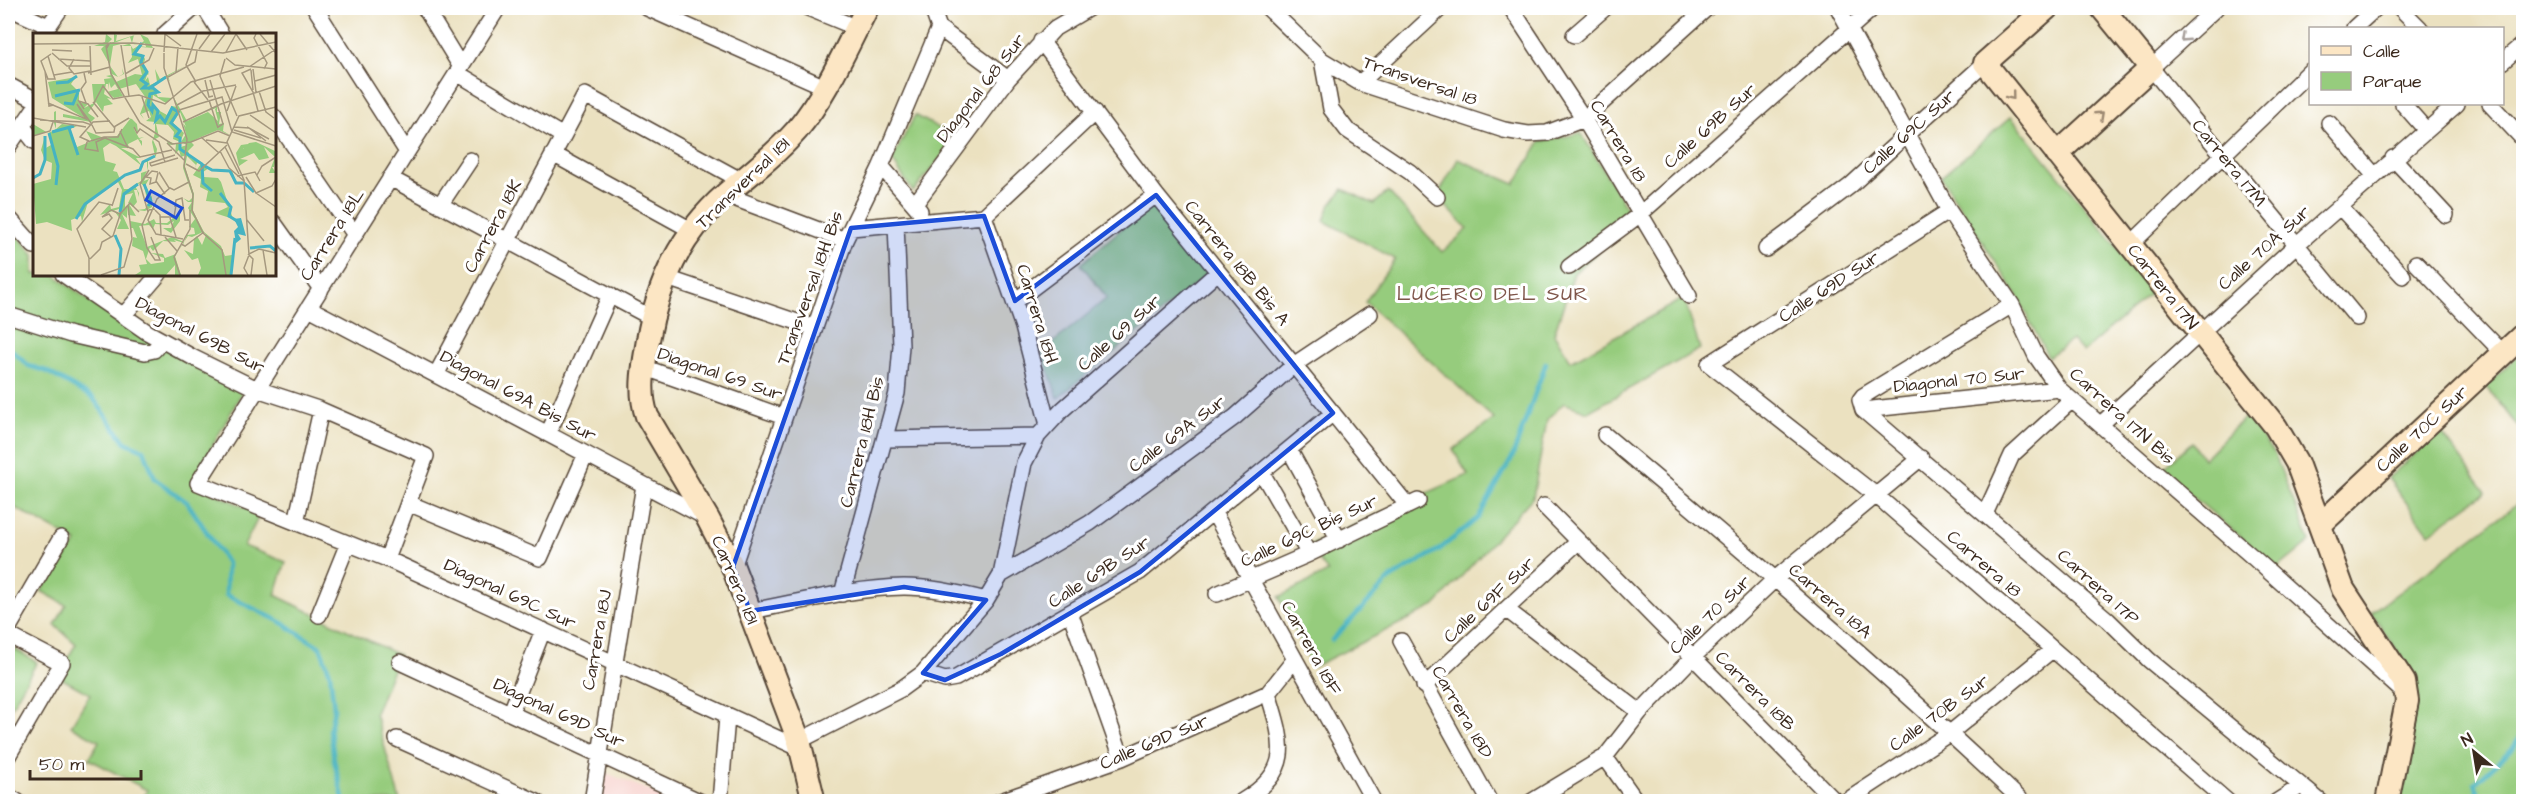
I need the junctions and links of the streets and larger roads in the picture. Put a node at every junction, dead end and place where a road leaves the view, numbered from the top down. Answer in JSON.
{"nodes":[{"id":1,"x":9,"y":8,"type":"edge"},
{"id":2,"x":61,"y":8,"type":"edge"},
{"id":3,"x":194,"y":8,"type":"edge"},
{"id":4,"x":205,"y":8,"type":"edge"},
{"id":5,"x":315,"y":8,"type":"edge"},
{"id":6,"x":425,"y":8,"type":"edge"},
{"id":7,"x":498,"y":8,"type":"edge"},
{"id":8,"x":647,"y":8,"type":"edge"},
{"id":9,"x":808,"y":8,"type":"edge"},
{"id":10,"x":867,"y":8,"type":"edge"},
{"id":11,"x":932,"y":8,"type":"edge"},
{"id":12,"x":1089,"y":8,"type":"edge"},
{"id":13,"x":1268,"y":8,"type":"edge"},
{"id":14,"x":1441,"y":8,"type":"edge"},
{"id":15,"x":1511,"y":8,"type":"edge"},
{"id":16,"x":1605,"y":8,"type":"edge"},
{"id":17,"x":1707,"y":8,"type":"edge"},
{"id":18,"x":1838,"y":8,"type":"edge"},
{"id":19,"x":1873,"y":8,"type":"edge"},
{"id":20,"x":2047,"y":8,"type":"edge"},
{"id":21,"x":2102,"y":8,"type":"edge"},
{"id":22,"x":2216,"y":8,"type":"edge"},
{"id":23,"x":2376,"y":8,"type":"edge"},
{"id":24,"x":2400,"y":8,"type":"edge"},
{"id":25,"x":2355,"y":27,"type":"edge"},
{"id":26,"x":2419,"y":27,"type":"edge"},
{"id":27,"x":856,"y":28,"type":"junction"},
{"id":28,"x":939,"y":28,"type":"junction"},
{"id":29,"x":1850,"y":28,"type":"junction"},
{"id":30,"x":46,"y":30,"type":"edge"},
{"id":31,"x":166,"y":33,"type":"edge"},
{"id":32,"x":220,"y":33,"type":"edge"},
{"id":33,"x":1574,"y":35,"type":"dead end"},
{"id":34,"x":1041,"y":41,"type":"junction"},
{"id":35,"x":2523,"y":43,"type":"edge"},
{"id":36,"x":1322,"y":60,"type":"junction"},
{"id":37,"x":2504,"y":60,"type":"edge"},
{"id":38,"x":1985,"y":63,"type":"junction"},
{"id":39,"x":2151,"y":68,"type":"junction"},
{"id":40,"x":459,"y":70,"type":"junction"},
{"id":41,"x":2309,"y":72,"type":"edge"},
{"id":42,"x":1008,"y":79,"type":"junction"},
{"id":43,"x":1360,"y":83,"type":"junction"},
{"id":44,"x":8,"y":86,"type":"edge"},
{"id":45,"x":825,"y":87,"type":"junction"},
{"id":46,"x":33,"y":98,"type":"edge"},
{"id":47,"x":2404,"y":105,"type":"edge"},
{"id":48,"x":2456,"y":105,"type":"edge"},
{"id":49,"x":2491,"y":105,"type":"edge"},
{"id":50,"x":33,"y":111,"type":"edge"},
{"id":51,"x":1095,"y":112,"type":"junction"},
{"id":52,"x":1584,"y":119,"type":"junction"},
{"id":53,"x":276,"y":120,"type":"edge"},
{"id":54,"x":2328,"y":123,"type":"dead end"},
{"id":55,"x":23,"y":127,"type":"junction"},
{"id":56,"x":2426,"y":130,"type":"junction"},
{"id":57,"x":1905,"y":135,"type":"junction"},
{"id":58,"x":563,"y":136,"type":"junction"},
{"id":59,"x":33,"y":140,"type":"edge"},
{"id":60,"x":2523,"y":140,"type":"edge"},
{"id":61,"x":8,"y":147,"type":"edge"},
{"id":62,"x":407,"y":152,"type":"junction"},
{"id":63,"x":554,"y":154,"type":"junction"},
{"id":64,"x":2057,"y":154,"type":"junction"},
{"id":65,"x":2222,"y":156,"type":"junction"},
{"id":66,"x":2393,"y":158,"type":"junction"},
{"id":67,"x":470,"y":160,"type":"dead end"},
{"id":68,"x":881,"y":166,"type":"junction"},
{"id":69,"x":2375,"y":176,"type":"junction"},
{"id":70,"x":390,"y":178,"type":"junction"},
{"id":71,"x":734,"y":188,"type":"junction"},
{"id":72,"x":1156,"y":195,"type":"junction"},
{"id":73,"x":1437,"y":197,"type":"dead end"},
{"id":74,"x":915,"y":204,"type":"junction"},
{"id":75,"x":440,"y":205,"type":"junction"},
{"id":76,"x":2340,"y":207,"type":"junction"},
{"id":77,"x":1949,"y":211,"type":"junction"},
{"id":78,"x":1639,"y":215,"type":"junction"},
{"id":79,"x":2446,"y":215,"type":"dead end"},
{"id":80,"x":984,"y":216,"type":"junction"},
{"id":81,"x":8,"y":217,"type":"edge"},
{"id":82,"x":929,"y":221,"type":"junction"},
{"id":83,"x":896,"y":224,"type":"junction"},
{"id":84,"x":276,"y":226,"type":"edge"},
{"id":85,"x":693,"y":231,"type":"junction"},
{"id":86,"x":848,"y":234,"type":"junction"},
{"id":87,"x":355,"y":235,"type":"junction"},
{"id":88,"x":508,"y":241,"type":"junction"},
{"id":89,"x":33,"y":245,"type":"edge"},
{"id":90,"x":2130,"y":245,"type":"junction"},
{"id":91,"x":2295,"y":246,"type":"junction"},
{"id":92,"x":1766,"y":249,"type":"dead end"},
{"id":93,"x":2416,"y":263,"type":"dead end"},
{"id":94,"x":1569,"y":267,"type":"dead end"},
{"id":95,"x":1218,"y":272,"type":"junction"},
{"id":96,"x":68,"y":276,"type":"edge"},
{"id":97,"x":157,"y":276,"type":"edge"},
{"id":98,"x":2403,"y":276,"type":"dead end"},
{"id":99,"x":664,"y":277,"type":"junction"},
{"id":100,"x":321,"y":289,"type":"junction"},
{"id":101,"x":610,"y":295,"type":"junction"},
{"id":102,"x":1689,"y":296,"type":"dead end"},
{"id":103,"x":1015,"y":301,"type":"junction"},
{"id":104,"x":2012,"y":305,"type":"junction"},
{"id":105,"x":309,"y":308,"type":"junction"},
{"id":106,"x":1370,"y":314,"type":"dead end"},
{"id":107,"x":8,"y":315,"type":"edge"},
{"id":108,"x":123,"y":316,"type":"junction"},
{"id":109,"x":652,"y":318,"type":"junction"},
{"id":110,"x":2357,"y":318,"type":"dead end"},
{"id":111,"x":815,"y":328,"type":"junction"},
{"id":112,"x":2199,"y":333,"type":"junction"},
{"id":113,"x":2523,"y":334,"type":"edge"},
{"id":114,"x":162,"y":340,"type":"junction"},
{"id":115,"x":2504,"y":353,"type":"junction"},
{"id":116,"x":1295,"y":364,"type":"junction"},
{"id":117,"x":1709,"y":364,"type":"joint"},
{"id":118,"x":643,"y":368,"type":"junction"},
{"id":119,"x":436,"y":375,"type":"junction"},
{"id":120,"x":257,"y":389,"type":"junction"},
{"id":121,"x":2059,"y":389,"type":"junction"},
{"id":122,"x":2072,"y":400,"type":"junction"},
{"id":123,"x":1863,"y":403,"type":"junction"},
{"id":124,"x":321,"y":410,"type":"junction"},
{"id":125,"x":1333,"y":412,"type":"junction"},
{"id":126,"x":784,"y":417,"type":"junction"},
{"id":127,"x":2100,"y":425,"type":"junction"},
{"id":128,"x":1043,"y":431,"type":"junction"},
{"id":129,"x":548,"y":434,"type":"junction"},
{"id":130,"x":1605,"y":435,"type":"dead end"},
{"id":131,"x":887,"y":439,"type":"junction"},
{"id":132,"x":1290,"y":451,"type":"junction"},
{"id":133,"x":586,"y":454,"type":"junction"},
{"id":134,"x":1921,"y":458,"type":"junction"},
{"id":135,"x":1262,"y":473,"type":"junction"},
{"id":136,"x":198,"y":483,"type":"joint"},
{"id":137,"x":644,"y":485,"type":"junction"},
{"id":138,"x":1877,"y":496,"type":"junction"},
{"id":139,"x":408,"y":503,"type":"junction"},
{"id":140,"x":1413,"y":503,"type":"joint"},
{"id":141,"x":1544,"y":506,"type":"dead end"},
{"id":142,"x":1214,"y":513,"type":"junction"},
{"id":143,"x":1985,"y":514,"type":"junction"},
{"id":144,"x":708,"y":519,"type":"junction"},
{"id":145,"x":296,"y":522,"type":"junction"},
{"id":146,"x":2321,"y":524,"type":"junction"},
{"id":147,"x":61,"y":538,"type":"dead end"},
{"id":148,"x":1339,"y":540,"type":"junction"},
{"id":149,"x":1579,"y":541,"type":"junction"},
{"id":150,"x":348,"y":543,"type":"junction"},
{"id":151,"x":1309,"y":554,"type":"junction"},
{"id":152,"x":387,"y":559,"type":"junction"},
{"id":153,"x":733,"y":567,"type":"junction"},
{"id":154,"x":1001,"y":575,"type":"junction"},
{"id":155,"x":1775,"y":579,"type":"junction"},
{"id":156,"x":1251,"y":580,"type":"junction"},
{"id":157,"x":842,"y":594,"type":"junction"},
{"id":158,"x":1217,"y":594,"type":"dead end"},
{"id":159,"x":986,"y":600,"type":"junction"},
{"id":160,"x":1508,"y":610,"type":"junction"},
{"id":161,"x":750,"y":611,"type":"junction"},
{"id":162,"x":319,"y":615,"type":"dead end"},
{"id":163,"x":1071,"y":615,"type":"junction"},
{"id":164,"x":8,"y":629,"type":"edge"},
{"id":165,"x":543,"y":630,"type":"junction"},
{"id":166,"x":8,"y":635,"type":"edge"},
{"id":167,"x":1401,"y":641,"type":"dead end"},
{"id":168,"x":2052,"y":650,"type":"junction"},
{"id":169,"x":1693,"y":657,"type":"junction"},
{"id":170,"x":1294,"y":659,"type":"junction"},
{"id":171,"x":400,"y":662,"type":"dead end"},
{"id":172,"x":613,"y":662,"type":"junction"},
{"id":173,"x":922,"y":674,"type":"junction"},
{"id":174,"x":1424,"y":686,"type":"junction"},
{"id":175,"x":1268,"y":693,"type":"junction"},
{"id":176,"x":2407,"y":695,"type":"junction"},
{"id":177,"x":511,"y":712,"type":"junction"},
{"id":178,"x":1640,"y":712,"type":"junction"},
{"id":179,"x":728,"y":717,"type":"junction"},
{"id":180,"x":1950,"y":733,"type":"junction"},
{"id":181,"x":397,"y":739,"type":"dead end"},
{"id":182,"x":800,"y":745,"type":"junction"},
{"id":183,"x":599,"y":752,"type":"junction"},
{"id":184,"x":8,"y":756,"type":"edge"},
{"id":185,"x":1122,"y":758,"type":"junction"},
{"id":186,"x":1605,"y":758,"type":"junction"},
{"id":187,"x":2301,"y":786,"type":"junction"},
{"id":188,"x":8,"y":796,"type":"edge"},
{"id":189,"x":1539,"y":799,"type":"edge"},
{"id":190,"x":18,"y":801,"type":"edge"},
{"id":191,"x":537,"y":801,"type":"edge"},
{"id":192,"x":592,"y":801,"type":"edge"},
{"id":193,"x":701,"y":801,"type":"edge"},
{"id":194,"x":720,"y":801,"type":"edge"},
{"id":195,"x":814,"y":801,"type":"edge"},
{"id":196,"x":998,"y":801,"type":"edge"},
{"id":197,"x":1241,"y":801,"type":"edge"},
{"id":198,"x":1374,"y":801,"type":"edge"},
{"id":199,"x":1490,"y":801,"type":"edge"},
{"id":200,"x":1637,"y":801,"type":"edge"},
{"id":201,"x":1836,"y":801,"type":"edge"},
{"id":202,"x":1845,"y":801,"type":"edge"},
{"id":203,"x":2023,"y":801,"type":"edge"},
{"id":204,"x":2228,"y":801,"type":"edge"},
{"id":205,"x":2276,"y":801,"type":"edge"},
{"id":206,"x":2321,"y":801,"type":"edge"},
{"id":207,"x":2387,"y":801,"type":"edge"}],
"edges":[{"from":1,"to":30,"type":"street"},
{"from":2,"to":30,"type":"street"},
{"from":3,"to":31,"type":"street"},
{"from":4,"to":32,"type":"street"},
{"from":5,"to":62,"type":"street"},
{"from":6,"to":40,"type":"street"},
{"from":7,"to":40,"type":"street","name":"Carrera 18L"},
{"from":8,"to":45,"type":"street"},
{"from":9,"to":27,"type":"street"},
{"from":10,"to":27,"type":"street","name":"Transversal 18I"},
{"from":11,"to":28,"type":"street"},
{"from":12,"to":34,"type":"street","name":"Diagonal 68 Sur"},
{"from":13,"to":36,"type":"street","name":"Transversal 18"},
{"from":14,"to":43,"type":"street"},
{"from":15,"to":52,"type":"street","name":"Carrera 18"},
{"from":16,"to":33,"type":"street"},
{"from":17,"to":52,"type":"street"},
{"from":18,"to":29,"type":"street","name":"Carrera 17N Bis"},
{"from":19,"to":29,"type":"street","name":"Calle 69B Sur"},
{"from":20,"to":38,"type":"street","name":"Calle 69C Sur"},
{"from":21,"to":39,"type":"street","name":"Carrera 17M"},
{"from":22,"to":39,"type":"street","one_way":true},
{"from":23,"to":25,"type":"street"},
{"from":24,"to":26,"type":"street"},
{"from":27,"to":45,"type":"street","name":"Transversal 18I"},
{"from":28,"to":42,"type":"street"},
{"from":28,"to":68,"type":"street","name":"Transversal 18H Bis"},
{"from":29,"to":57,"type":"street","name":"Carrera 17N Bis"},
{"from":29,"to":78,"type":"street","name":"Calle 69B Sur"},
{"from":34,"to":42,"type":"street","name":"Diagonal 68 Sur"},
{"from":34,"to":51,"type":"street","name":"Carrera 18B Bis A"},
{"from":35,"to":37,"type":"street"},
{"from":36,"to":43,"type":"street","name":"Transversal 18"},
{"from":36,"to":73,"type":"street"},
{"from":38,"to":57,"type":"street","name":"Calle 69C Sur"},
{"from":38,"to":64,"type":"street","name":"Carrera 17N","one_way":true},
{"from":64,"to":39,"type":"street","one_way":true},
{"from":39,"to":65,"type":"street","name":"Carrera 17M"},
{"from":40,"to":58,"type":"street"},
{"from":40,"to":62,"type":"street","name":"Carrera 18L"},
{"from":41,"to":65,"type":"street"},
{"from":42,"to":74,"type":"street","name":"Diagonal 68 Sur"},
{"from":43,"to":52,"type":"street","name":"Transversal 18"},
{"from":44,"to":46,"type":"street"},
{"from":45,"to":71,"type":"street","name":"Transversal 18I"},
{"from":47,"to":56,"type":"street"},
{"from":48,"to":56,"type":"street","name":"Calle 70A Sur"},
{"from":49,"to":60,"type":"street"},
{"from":50,"to":55,"type":"street"},
{"from":51,"to":72,"type":"street","name":"Carrera 18B Bis A"},
{"from":51,"to":80,"type":"street"},
{"from":52,"to":78,"type":"street","name":"Carrera 18"},
{"from":53,"to":87,"type":"street"},
{"from":54,"to":69,"type":"street"},
{"from":55,"to":59,"type":"street"},
{"from":55,"to":61,"type":"street"},
{"from":56,"to":66,"type":"street","name":"Calle 70A Sur"},
{"from":57,"to":77,"type":"street","name":"Carrera 17N Bis"},
{"from":57,"to":92,"type":"street","name":"Calle 69C Sur"},
{"from":58,"to":63,"type":"street","name":"Carrera 18K"},
{"from":58,"to":71,"type":"street","name":"Carrera 18K"},
{"from":62,"to":70,"type":"street","name":"Carrera 18L"},
{"from":63,"to":85,"type":"street"},
{"from":63,"to":88,"type":"street","name":"Carrera 18K"},
{"from":64,"to":90,"type":"street","name":"Carrera 17N"},
{"from":65,"to":90,"type":"street"},
{"from":65,"to":91,"type":"street","name":"Carrera 17M"},
{"from":66,"to":69,"type":"street","name":"Calle 70A Sur"},
{"from":66,"to":79,"type":"street"},
{"from":67,"to":75,"type":"street"},
{"from":68,"to":74,"type":"street"},
{"from":68,"to":86,"type":"street","name":"Transversal 18H Bis"},
{"from":69,"to":76,"type":"street","name":"Calle 70A Sur"},
{"from":70,"to":75,"type":"street"},
{"from":70,"to":87,"type":"street","name":"Carrera 18L"},
{"from":71,"to":85,"type":"street","name":"Transversal 18I"},
{"from":71,"to":86,"type":"street"},
{"from":72,"to":95,"type":"street","name":"Carrera 18B Bis A"},
{"from":72,"to":103,"type":"street"},
{"from":74,"to":82,"type":"street"},
{"from":75,"to":88,"type":"street"},
{"from":76,"to":91,"type":"street","name":"Calle 70A Sur"},
{"from":76,"to":98,"type":"street"},
{"from":77,"to":104,"type":"street","name":"Carrera 17N Bis"},
{"from":77,"to":117,"type":"street","name":"Calle 69D Sur"},
{"from":78,"to":94,"type":"street","name":"Calle 69B Sur"},
{"from":78,"to":102,"type":"street","name":"Carrera 18"},
{"from":80,"to":82,"type":"street"},
{"from":80,"to":103,"type":"street","name":"Carrera 18H"},
{"from":81,"to":89,"type":"street"},
{"from":82,"to":83,"type":"street"},
{"from":83,"to":86,"type":"street"},
{"from":83,"to":131,"type":"street","name":"Carrera 18H Bis"},
{"from":84,"to":100,"type":"street"},
{"from":85,"to":99,"type":"street","name":"Transversal 18I"},
{"from":86,"to":111,"type":"street","name":"Transversal 18H Bis"},
{"from":87,"to":100,"type":"street","name":"Carrera 18L"},
{"from":88,"to":101,"type":"street"},
{"from":88,"to":119,"type":"street","name":"Carrera 18K"},
{"from":90,"to":112,"type":"street","name":"Carrera 17N"},
{"from":91,"to":110,"type":"street","name":"Carrera 17M"},
{"from":91,"to":112,"type":"street","name":"Calle 70A Sur"},
{"from":93,"to":115,"type":"street"},
{"from":95,"to":116,"type":"street","name":"Carrera 18B Bis A"},
{"from":95,"to":128,"type":"street","name":"Calle 69 Sur"},
{"from":96,"to":108,"type":"street","name":"Diagonal 69B Sur"},
{"from":97,"to":108,"type":"street"},
{"from":99,"to":109,"type":"street","name":"Transversal 18I"},
{"from":99,"to":111,"type":"street"},
{"from":100,"to":105,"type":"street","name":"Carrera 18L"},
{"from":101,"to":109,"type":"street"},
{"from":101,"to":129,"type":"street"},
{"from":103,"to":128,"type":"street","name":"Carrera 18H"},
{"from":104,"to":121,"type":"street","name":"Carrera 17N Bis"},
{"from":104,"to":123,"type":"street"},
{"from":105,"to":119,"type":"street","name":"Diagonal 69A Bis Sur"},
{"from":105,"to":120,"type":"street","name":"Carrera 18L"},
{"from":106,"to":116,"type":"street","name":"Calle 69A Sur"},
{"from":107,"to":114,"type":"street"},
{"from":108,"to":114,"type":"street","name":"Diagonal 69B Sur"},
{"from":109,"to":118,"type":"street","name":"Transversal 18I"},
{"from":111,"to":126,"type":"street","name":"Transversal 18H Bis"},
{"from":112,"to":127,"type":"street","name":"Calle 70A Sur"},
{"from":112,"to":146,"type":"street","name":"Carrera 17N"},
{"from":113,"to":115,"type":"street","name":"Calle 70C Sur"},
{"from":114,"to":120,"type":"street","name":"Diagonal 69B Sur"},
{"from":115,"to":146,"type":"street","name":"Calle 70C Sur"},
{"from":116,"to":125,"type":"street","name":"Carrera 18B Bis A"},
{"from":116,"to":154,"type":"street","name":"Calle 69A Sur"},
{"from":117,"to":138,"type":"street","name":"Carrera 18"},
{"from":118,"to":126,"type":"street","name":"Diagonal 69 Sur"},
{"from":118,"to":144,"type":"street","name":"Carrera 18I"},
{"from":119,"to":129,"type":"street","name":"Diagonal 69A Bis Sur"},
{"from":120,"to":124,"type":"street","name":"Diagonal 69B Sur"},
{"from":120,"to":136,"type":"street","name":"Carrera 18L"},
{"from":121,"to":122,"type":"street","name":"Carrera 17N Bis"},
{"from":121,"to":123,"type":"street","name":"Diagonal 70 Sur"},
{"from":122,"to":127,"type":"street","name":"Carrera 17N Bis"},
{"from":122,"to":143,"type":"street"},
{"from":123,"to":134,"type":"street","name":"Carrera 17P"},
{"from":124,"to":139,"type":"street","name":"Diagonal 69B Sur"},
{"from":124,"to":145,"type":"street"},
{"from":125,"to":132,"type":"street","name":"Calle 69B Sur"},
{"from":125,"to":140,"type":"street","name":"Carrera 18B Bis A"},
{"from":126,"to":153,"type":"street","name":"Transversal 18H Bis"},
{"from":127,"to":176,"type":"street","name":"Carrera 17N Bis"},
{"from":128,"to":131,"type":"street"},
{"from":128,"to":154,"type":"street"},
{"from":129,"to":133,"type":"street","name":"Diagonal 69A Bis Sur"},
{"from":130,"to":155,"type":"street","name":"Carrera 18A"},
{"from":131,"to":157,"type":"street","name":"Carrera 18H Bis"},
{"from":132,"to":135,"type":"street","name":"Calle 69B Sur"},
{"from":132,"to":148,"type":"street"},
{"from":133,"to":137,"type":"street","name":"Diagonal 69A Bis Sur"},
{"from":133,"to":139,"type":"street"},
{"from":134,"to":138,"type":"street","name":"Calle 70 Sur"},
{"from":134,"to":143,"type":"street","name":"Carrera 17P"},
{"from":135,"to":142,"type":"street","name":"Calle 69B Sur"},
{"from":135,"to":151,"type":"street"},
{"from":136,"to":145,"type":"street","name":"Diagonal 69C Sur"},
{"from":137,"to":144,"type":"street","name":"Diagonal 69A Bis Sur"},
{"from":137,"to":172,"type":"street","name":"Carrera 18J"},
{"from":138,"to":155,"type":"street","name":"Calle 70 Sur"},
{"from":138,"to":168,"type":"street","name":"Carrera 18"},
{"from":139,"to":152,"type":"street"},
{"from":140,"to":148,"type":"street","name":"Calle 69C Bis Sur"},
{"from":141,"to":149,"type":"street","name":"Carrera 18B"},
{"from":142,"to":156,"type":"street","name":"Carrera 18F"},
{"from":142,"to":163,"type":"street","name":"Calle 69B Sur"},
{"from":143,"to":187,"type":"street","name":"Carrera 17P"},
{"from":144,"to":153,"type":"street","name":"Carrera 18I"},
{"from":145,"to":150,"type":"street","name":"Diagonal 69C Sur"},
{"from":146,"to":176,"type":"street","name":"Carrera 17N"},
{"from":147,"to":164,"type":"street"},
{"from":148,"to":151,"type":"street","name":"Calle 69C Bis Sur"},
{"from":149,"to":160,"type":"street","name":"Calle 69F Sur"},
{"from":149,"to":169,"type":"street","name":"Carrera 18B"},
{"from":150,"to":152,"type":"street","name":"Diagonal 69C Sur"},
{"from":150,"to":162,"type":"street"},
{"from":151,"to":156,"type":"street","name":"Calle 69C Bis Sur"},
{"from":152,"to":165,"type":"street","name":"Diagonal 69C Sur"},
{"from":153,"to":161,"type":"street","name":"Carrera 18I"},
{"from":154,"to":159,"type":"street"},
{"from":155,"to":169,"type":"street","name":"Calle 70 Sur"},
{"from":155,"to":180,"type":"street","name":"Carrera 18A"},
{"from":156,"to":158,"type":"street","name":"Calle 69C Bis Sur"},
{"from":156,"to":170,"type":"street","name":"Carrera 18F"},
{"from":157,"to":159,"type":"street"},
{"from":157,"to":161,"type":"street"},
{"from":159,"to":173,"type":"street"},
{"from":160,"to":174,"type":"street","name":"Calle 69F Sur"},
{"from":160,"to":178,"type":"street"},
{"from":161,"to":182,"type":"street","name":"Carrera 18I"},
{"from":163,"to":173,"type":"street","name":"Calle 69B Sur"},
{"from":163,"to":185,"type":"street"},
{"from":165,"to":172,"type":"street","name":"Diagonal 69C Sur"},
{"from":165,"to":177,"type":"street"},
{"from":166,"to":184,"type":"street"},
{"from":167,"to":174,"type":"street","name":"Carrera 18D"},
{"from":168,"to":180,"type":"street","name":"Calle 70B Sur"},
{"from":168,"to":204,"type":"street","name":"Carrera 18"},
{"from":169,"to":178,"type":"street","name":"Calle 70 Sur"},
{"from":169,"to":201,"type":"street","name":"Carrera 18B"},
{"from":170,"to":175,"type":"street","name":"Calle 69D Sur"},
{"from":170,"to":198,"type":"street","name":"Carrera 18F"},
{"from":171,"to":177,"type":"street","name":"Diagonal 69D Sur"},
{"from":172,"to":179,"type":"street","name":"Diagonal 69C Sur"},
{"from":172,"to":183,"type":"street","name":"Carrera 18J"},
{"from":173,"to":182,"type":"street"},
{"from":174,"to":199,"type":"street","name":"Carrera 18D"},
{"from":175,"to":185,"type":"street","name":"Calle 69D Sur"},
{"from":175,"to":197,"type":"street"},
{"from":176,"to":207,"type":"street"},
{"from":177,"to":183,"type":"street","name":"Diagonal 69D Sur"},
{"from":178,"to":186,"type":"street","name":"Calle 70 Sur"},
{"from":179,"to":182,"type":"street","name":"Diagonal 69C Sur"},
{"from":179,"to":194,"type":"street"},
{"from":180,"to":202,"type":"street","name":"Calle 70B Sur"},
{"from":180,"to":203,"type":"street","name":"Carrera 18A"},
{"from":181,"to":191,"type":"street"},
{"from":182,"to":195,"type":"street","name":"Carrera 18I"},
{"from":183,"to":192,"type":"street","name":"Carrera 18J"},
{"from":183,"to":193,"type":"street","name":"Diagonal 69D Sur"},
{"from":185,"to":196,"type":"street","name":"Calle 69D Sur"},
{"from":186,"to":189,"type":"street","name":"Calle 70 Sur"},
{"from":186,"to":200,"type":"street"},
{"from":187,"to":205,"type":"street"},
{"from":187,"to":206,"type":"street","name":"Carrera 17P"},
{"from":188,"to":190,"type":"street"}]}
